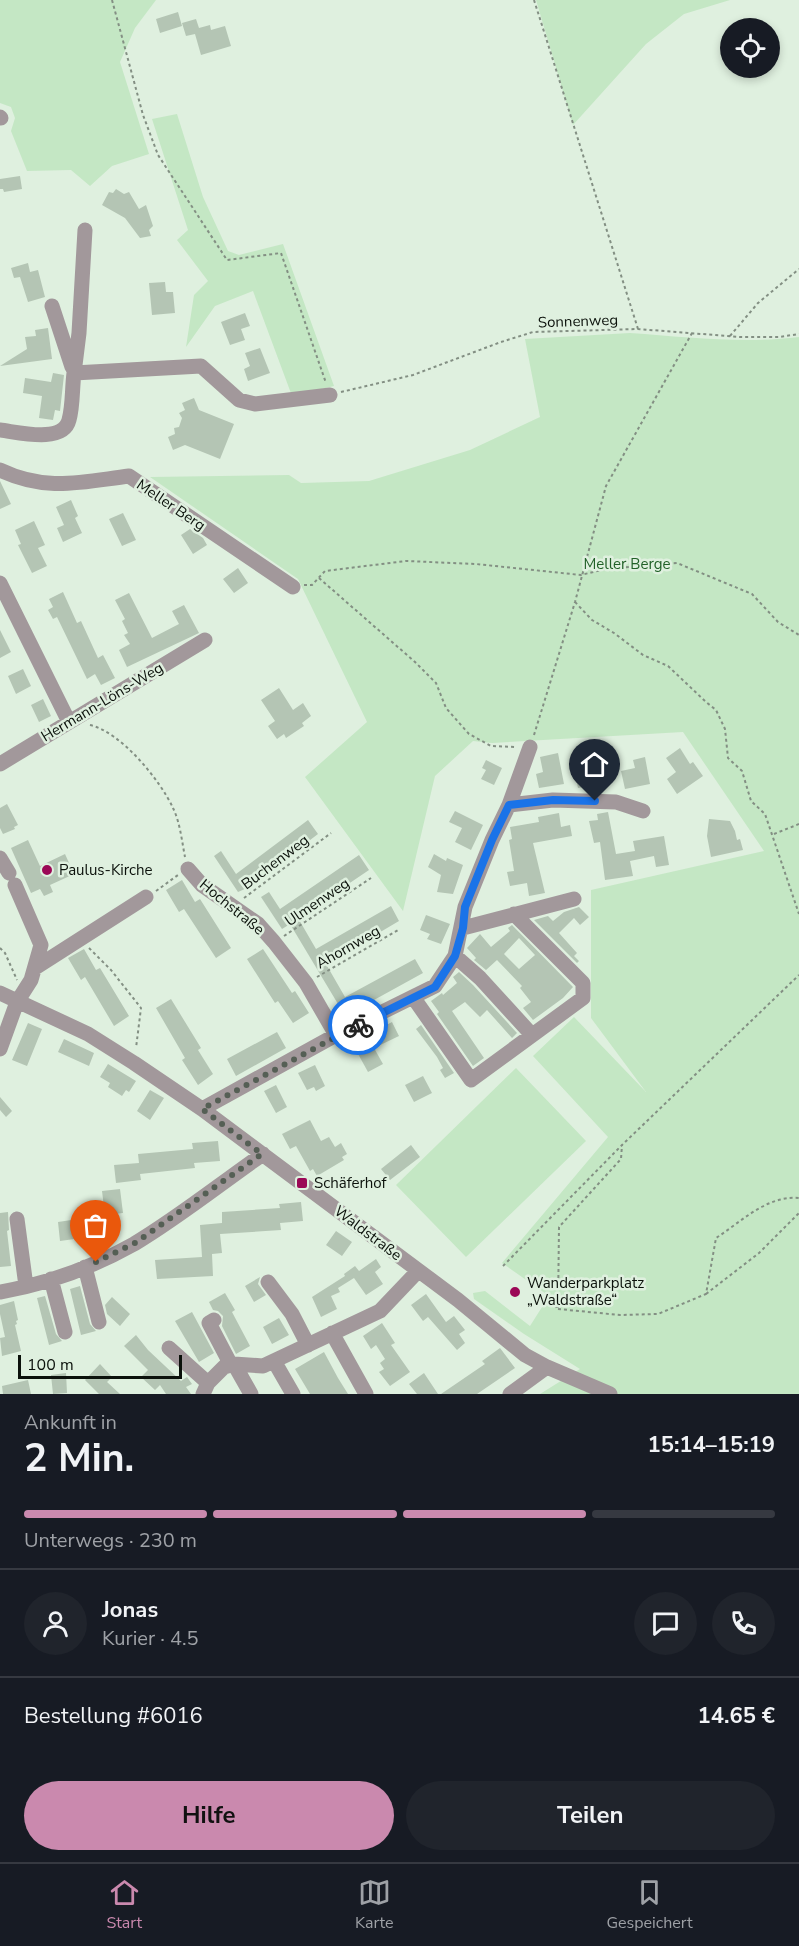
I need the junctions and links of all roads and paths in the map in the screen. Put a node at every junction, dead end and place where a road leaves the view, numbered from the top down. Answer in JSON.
{"nodes":[{"id":1,"x":112,"y":0,"type":"edge"},
{"id":2,"x":534,"y":0,"type":"edge"},
{"id":3,"x":85,"y":230,"type":"dead end"},
{"id":4,"x":799,"y":269,"type":"edge"},
{"id":5,"x":52,"y":306,"type":"dead end"},
{"id":6,"x":638,"y":329,"type":"junction"},
{"id":7,"x":692,"y":333,"type":"junction"},
{"id":8,"x":799,"y":334,"type":"edge"},
{"id":9,"x":730,"y":336,"type":"junction"},
{"id":10,"x":74,"y":373,"type":"junction"},
{"id":11,"x":330,"y":395,"type":"junction"},
{"id":12,"x":0,"y":430,"type":"edge"},
{"id":13,"x":0,"y":470,"type":"edge"},
{"id":14,"x":580,"y":575,"type":"junction"},
{"id":15,"x":319,"y":578,"type":"junction"},
{"id":16,"x":0,"y":583,"type":"edge"},
{"id":17,"x":293,"y":587,"type":"joint"},
{"id":18,"x":574,"y":602,"type":"junction"},
{"id":19,"x":799,"y":635,"type":"edge"},
{"id":20,"x":205,"y":640,"type":"dead end"},
{"id":21,"x":69,"y":722,"type":"junction"},
{"id":22,"x":530,"y":747,"type":"junction"},
{"id":23,"x":0,"y":764,"type":"edge"},
{"id":24,"x":509,"y":805,"type":"junction"},
{"id":25,"x":643,"y":811,"type":"dead end"},
{"id":26,"x":799,"y":824,"type":"edge"},
{"id":27,"x":331,"y":833,"type":"dead end"},
{"id":28,"x":773,"y":834,"type":"junction"},
{"id":29,"x":0,"y":858,"type":"edge"},
{"id":30,"x":188,"y":869,"type":"junction"},
{"id":31,"x":371,"y":878,"type":"dead end"},
{"id":32,"x":146,"y":897,"type":"joint"},
{"id":33,"x":574,"y":899,"type":"dead end"},
{"id":34,"x":232,"y":908,"type":"junction"},
{"id":35,"x":514,"y":914,"type":"junction"},
{"id":36,"x":799,"y":914,"type":"edge"},
{"id":37,"x":463,"y":928,"type":"junction"},
{"id":38,"x":400,"y":929,"type":"dead end"},
{"id":39,"x":79,"y":938,"type":"junction"},
{"id":40,"x":274,"y":942,"type":"junction"},
{"id":41,"x":0,"y":948,"type":"edge"},
{"id":42,"x":455,"y":956,"type":"junction"},
{"id":43,"x":35,"y":968,"type":"junction"},
{"id":44,"x":799,"y":975,"type":"edge"},
{"id":45,"x":306,"y":983,"type":"junction"},
{"id":46,"x":413,"y":997,"type":"junction"},
{"id":47,"x":10,"y":998,"type":"edge"},
{"id":48,"x":336,"y":1035,"type":"junction"},
{"id":49,"x":532,"y":1035,"type":"junction"},
{"id":50,"x":0,"y":1049,"type":"edge"},
{"id":51,"x":134,"y":1063,"type":"junction"},
{"id":52,"x":202,"y":1109,"type":"junction"},
{"id":53,"x":622,"y":1145,"type":"junction"},
{"id":54,"x":262,"y":1154,"type":"junction"},
{"id":55,"x":799,"y":1198,"type":"edge"},
{"id":56,"x":799,"y":1213,"type":"edge"},
{"id":57,"x":17,"y":1219,"type":"dead end"},
{"id":58,"x":502,"y":1266,"type":"dead end"},
{"id":59,"x":85,"y":1267,"type":"junction"},
{"id":60,"x":418,"y":1271,"type":"junction"},
{"id":61,"x":51,"y":1280,"type":"junction"},
{"id":62,"x":268,"y":1282,"type":"dead end"},
{"id":63,"x":26,"y":1286,"type":"junction"},
{"id":64,"x":0,"y":1292,"type":"edge"},
{"id":65,"x":706,"y":1294,"type":"junction"},
{"id":66,"x":546,"y":1298,"type":"dead end"},
{"id":67,"x":558,"y":1309,"type":"junction"},
{"id":68,"x":214,"y":1320,"type":"dead end"},
{"id":69,"x":99,"y":1322,"type":"dead end"},
{"id":70,"x":65,"y":1332,"type":"dead end"},
{"id":71,"x":332,"y":1333,"type":"junction"},
{"id":72,"x":308,"y":1345,"type":"junction"},
{"id":73,"x":169,"y":1348,"type":"dead end"},
{"id":74,"x":274,"y":1361,"type":"junction"},
{"id":75,"x":232,"y":1364,"type":"junction"},
{"id":76,"x":547,"y":1367,"type":"junction"},
{"id":77,"x":206,"y":1388,"type":"edge"},
{"id":78,"x":251,"y":1394,"type":"edge"},
{"id":79,"x":293,"y":1394,"type":"edge"},
{"id":80,"x":366,"y":1394,"type":"edge"},
{"id":81,"x":510,"y":1394,"type":"edge"},
{"id":82,"x":610,"y":1394,"type":"edge"}],
"edges":[{"from":1,"to":11,"type":"path"},
{"from":2,"to":6,"type":"path"},
{"from":3,"to":10,"type":"street"},
{"from":4,"to":9,"type":"path"},
{"from":5,"to":10,"type":"street"},
{"from":6,"to":7,"type":"path","name":"Sonnenweg"},
{"from":6,"to":11,"type":"path","name":"Sonnenweg"},
{"from":7,"to":9,"type":"path","name":"Sonnenweg"},
{"from":7,"to":14,"type":"path"},
{"from":8,"to":9,"type":"path","name":"Sonnenweg"},
{"from":10,"to":11,"type":"street"},
{"from":10,"to":12,"type":"street"},
{"from":13,"to":17,"type":"street","name":"Meller Berg"},
{"from":14,"to":15,"type":"path"},
{"from":14,"to":18,"type":"path"},
{"from":14,"to":19,"type":"path"},
{"from":15,"to":17,"type":"path"},
{"from":15,"to":22,"type":"path"},
{"from":16,"to":21,"type":"street"},
{"from":18,"to":22,"type":"path"},
{"from":18,"to":28,"type":"path"},
{"from":20,"to":21,"type":"street","name":"Hermann-Löns-Weg"},
{"from":21,"to":23,"type":"street","name":"Hermann-Löns-Weg"},
{"from":21,"to":30,"type":"path"},
{"from":22,"to":24,"type":"street"},
{"from":24,"to":25,"type":"street"},
{"from":24,"to":37,"type":"street"},
{"from":26,"to":28,"type":"path"},
{"from":27,"to":34,"type":"path","name":"Buchenweg"},
{"from":28,"to":36,"type":"path"},
{"from":29,"to":43,"type":"street"},
{"from":30,"to":32,"type":"path"},
{"from":30,"to":34,"type":"street","name":"Hochstraße"},
{"from":31,"to":40,"type":"path","name":"Ulmenweg"},
{"from":32,"to":39,"type":"street"},
{"from":33,"to":35,"type":"street"},
{"from":34,"to":40,"type":"street","name":"Hochstraße"},
{"from":35,"to":37,"type":"street"},
{"from":35,"to":49,"type":"street"},
{"from":37,"to":42,"type":"street"},
{"from":38,"to":45,"type":"path","name":"Ahornweg"},
{"from":39,"to":43,"type":"street"},
{"from":39,"to":51,"type":"path"},
{"from":40,"to":45,"type":"street","name":"Hochstraße"},
{"from":41,"to":47,"type":"path"},
{"from":42,"to":46,"type":"street"},
{"from":42,"to":49,"type":"street"},
{"from":43,"to":47,"type":"street"},
{"from":44,"to":53,"type":"path"},
{"from":45,"to":48,"type":"street","name":"Hochstraße"},
{"from":46,"to":48,"type":"street"},
{"from":46,"to":49,"type":"street"},
{"from":47,"to":50,"type":"street"},
{"from":47,"to":51,"type":"street","name":"Waldstraße"},
{"from":48,"to":52,"type":"street"},
{"from":51,"to":52,"type":"street","name":"Waldstraße"},
{"from":52,"to":54,"type":"street","name":"Waldstraße"},
{"from":53,"to":58,"type":"path"},
{"from":53,"to":67,"type":"path"},
{"from":54,"to":59,"type":"street"},
{"from":54,"to":60,"type":"street","name":"Waldstraße"},
{"from":55,"to":65,"type":"path"},
{"from":56,"to":65,"type":"path"},
{"from":57,"to":63,"type":"street"},
{"from":59,"to":61,"type":"street"},
{"from":59,"to":69,"type":"street"},
{"from":60,"to":71,"type":"street"},
{"from":60,"to":76,"type":"street","name":"Waldstraße"},
{"from":61,"to":63,"type":"street"},
{"from":61,"to":70,"type":"street"},
{"from":62,"to":72,"type":"street"},
{"from":63,"to":64,"type":"street"},
{"from":65,"to":67,"type":"path"},
{"from":66,"to":67,"type":"path"},
{"from":68,"to":75,"type":"street"},
{"from":71,"to":72,"type":"street"},
{"from":71,"to":80,"type":"street"},
{"from":72,"to":74,"type":"street"},
{"from":73,"to":77,"type":"street"},
{"from":74,"to":75,"type":"street"},
{"from":74,"to":79,"type":"street"},
{"from":75,"to":77,"type":"street"},
{"from":75,"to":78,"type":"street"},
{"from":76,"to":81,"type":"street"},
{"from":76,"to":82,"type":"street","name":"Waldstraße"}]}
